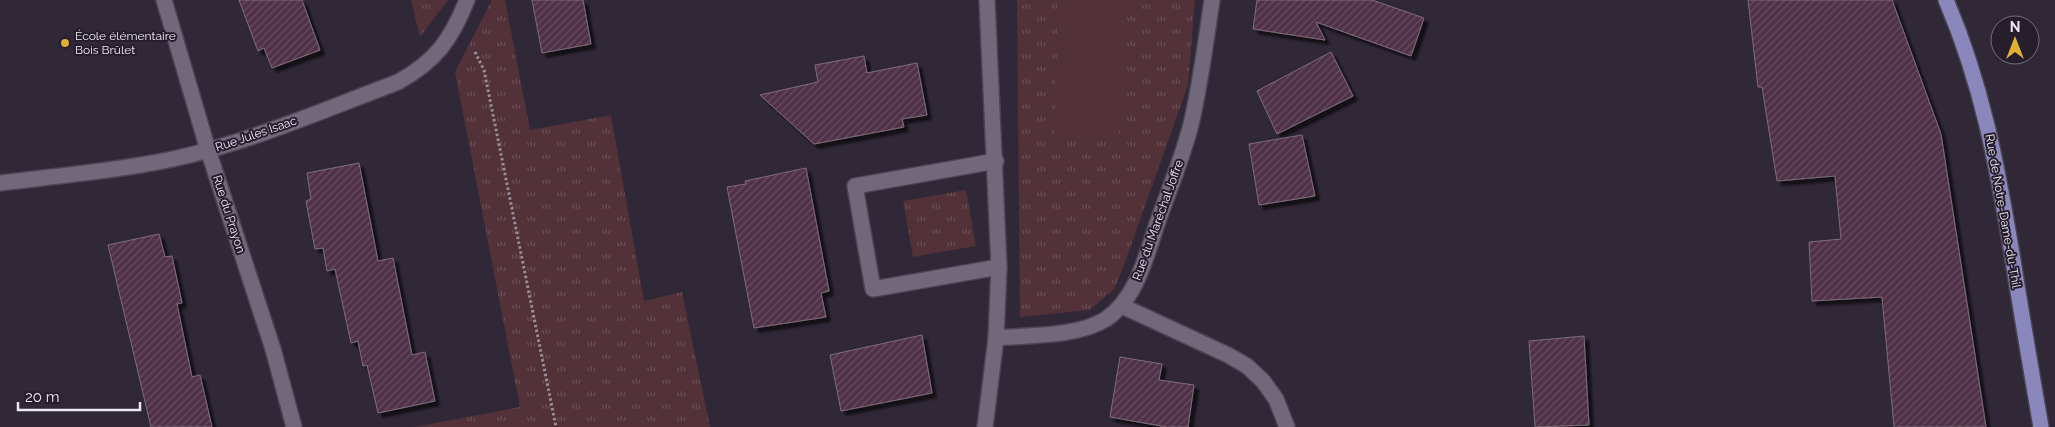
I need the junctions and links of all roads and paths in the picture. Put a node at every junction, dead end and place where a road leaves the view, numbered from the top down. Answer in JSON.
{"nodes":[{"id":1,"x":164,"y":0,"type":"edge"},
{"id":2,"x":467,"y":0,"type":"edge"},
{"id":3,"x":987,"y":0,"type":"edge"},
{"id":4,"x":1212,"y":0,"type":"edge"},
{"id":5,"x":1946,"y":0,"type":"edge"},
{"id":6,"x":459,"y":20,"type":"junction"},
{"id":7,"x":208,"y":150,"type":"junction"},
{"id":8,"x":996,"y":161,"type":"junction"},
{"id":9,"x":0,"y":184,"type":"edge"},
{"id":10,"x":999,"y":267,"type":"junction"},
{"id":11,"x":1122,"y":306,"type":"junction"},
{"id":12,"x":996,"y":338,"type":"junction"},
{"id":13,"x":294,"y":427,"type":"edge"},
{"id":14,"x":556,"y":427,"type":"edge"},
{"id":15,"x":985,"y":427,"type":"edge"},
{"id":16,"x":1287,"y":427,"type":"edge"},
{"id":17,"x":2041,"y":427,"type":"edge"}],
"edges":[{"from":1,"to":7,"type":"street","name":"Rue du Prayon"},
{"from":2,"to":6,"type":"street","name":"Rue Jules Isaac"},
{"from":3,"to":8,"type":"street"},
{"from":4,"to":11,"type":"street","name":"Rue du Maréchal Joffre"},
{"from":5,"to":17,"type":"main road","name":"Rue de Notre-Dame-du-Thil"},
{"from":6,"to":7,"type":"street","name":"Rue Jules Isaac"},
{"from":6,"to":14,"type":"path"},
{"from":7,"to":9,"type":"street","name":"Rue Jules Isaac"},
{"from":7,"to":13,"type":"street","name":"Rue du Prayon"},
{"from":8,"to":10,"type":"street"},
{"from":8,"to":10,"type":"street"},
{"from":10,"to":12,"type":"street"},
{"from":11,"to":12,"type":"street","name":"Rue du Maréchal Joffre"},
{"from":11,"to":16,"type":"street"},
{"from":12,"to":15,"type":"street"}]}
